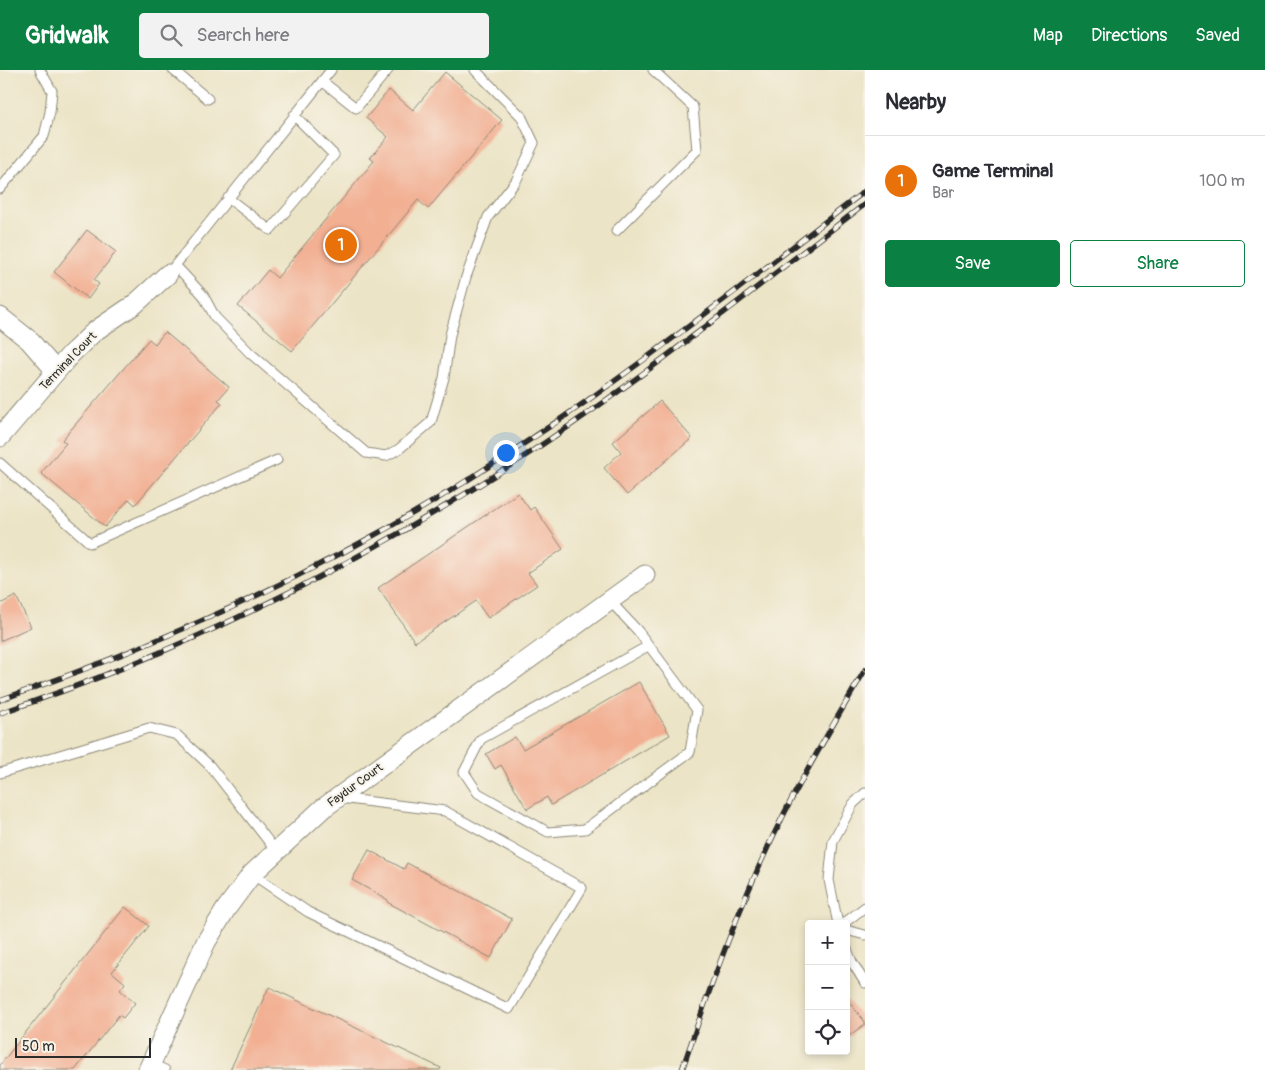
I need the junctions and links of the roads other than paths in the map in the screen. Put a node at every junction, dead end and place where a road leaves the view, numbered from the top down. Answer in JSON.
{"nodes":[{"id":1,"x":40,"y":70,"type":"edge"},
{"id":2,"x":173,"y":70,"type":"edge"},
{"id":3,"x":331,"y":70,"type":"edge"},
{"id":4,"x":388,"y":70,"type":"edge"},
{"id":5,"x":475,"y":70,"type":"edge"},
{"id":6,"x":653,"y":70,"type":"edge"},
{"id":7,"x":322,"y":80,"type":"junction"},
{"id":8,"x":208,"y":99,"type":"dead end"},
{"id":9,"x":294,"y":115,"type":"junction"},
{"id":10,"x":0,"y":189,"type":"edge"},
{"id":11,"x":228,"y":198,"type":"junction"},
{"id":12,"x":616,"y":231,"type":"dead end"},
{"id":13,"x":171,"y":270,"type":"junction"},
{"id":14,"x":0,"y":317,"type":"edge"},
{"id":15,"x":56,"y":371,"type":"junction"},
{"id":16,"x":0,"y":437,"type":"edge"},
{"id":17,"x":277,"y":460,"type":"dead end"},
{"id":18,"x":0,"y":463,"type":"edge"},
{"id":19,"x":645,"y":575,"type":"dead end"},
{"id":20,"x":610,"y":601,"type":"junction"},
{"id":21,"x":648,"y":646,"type":"junction"},
{"id":22,"x":0,"y":773,"type":"edge"},
{"id":23,"x":865,"y":793,"type":"edge"},
{"id":24,"x":338,"y":798,"type":"junction"},
{"id":25,"x":276,"y":851,"type":"junction"},
{"id":26,"x":252,"y":874,"type":"junction"},
{"id":27,"x":865,"y":907,"type":"edge"},
{"id":28,"x":837,"y":920,"type":"edge"},
{"id":29,"x":848,"y":920,"type":"edge"},
{"id":30,"x":850,"y":931,"type":"edge"},
{"id":31,"x":865,"y":935,"type":"edge"},
{"id":32,"x":850,"y":957,"type":"edge"},
{"id":33,"x":865,"y":983,"type":"edge"},
{"id":34,"x":155,"y":1068,"type":"edge"}],
"edges":[{"from":1,"to":10,"type":"lane"},
{"from":2,"to":8,"type":"lane"},
{"from":3,"to":7,"type":"lane"},
{"from":4,"to":7,"type":"lane"},
{"from":5,"to":13,"type":"lane"},
{"from":6,"to":12,"type":"lane"},
{"from":7,"to":9,"type":"lane"},
{"from":9,"to":11,"type":"lane"},
{"from":9,"to":11,"type":"lane"},
{"from":11,"to":13,"type":"lane"},
{"from":13,"to":15,"type":"street","name":"Terminal Court"},
{"from":14,"to":15,"type":"street"},
{"from":15,"to":16,"type":"street","name":"Terminal Court"},
{"from":17,"to":18,"type":"lane"},
{"from":19,"to":20,"type":"street","name":"Faydur Court"},
{"from":20,"to":21,"type":"lane"},
{"from":20,"to":24,"type":"street","name":"Faydur Court"},
{"from":21,"to":21,"type":"lane"},
{"from":22,"to":25,"type":"lane"},
{"from":23,"to":28,"type":"lane"},
{"from":24,"to":25,"type":"street","name":"Faydur Court"},
{"from":24,"to":26,"type":"lane"},
{"from":25,"to":26,"type":"street","name":"Faydur Court"},
{"from":26,"to":34,"type":"street","name":"Faydur Court"},
{"from":27,"to":29,"type":"lane"},
{"from":30,"to":31,"type":"lane"},
{"from":32,"to":33,"type":"lane"}]}
